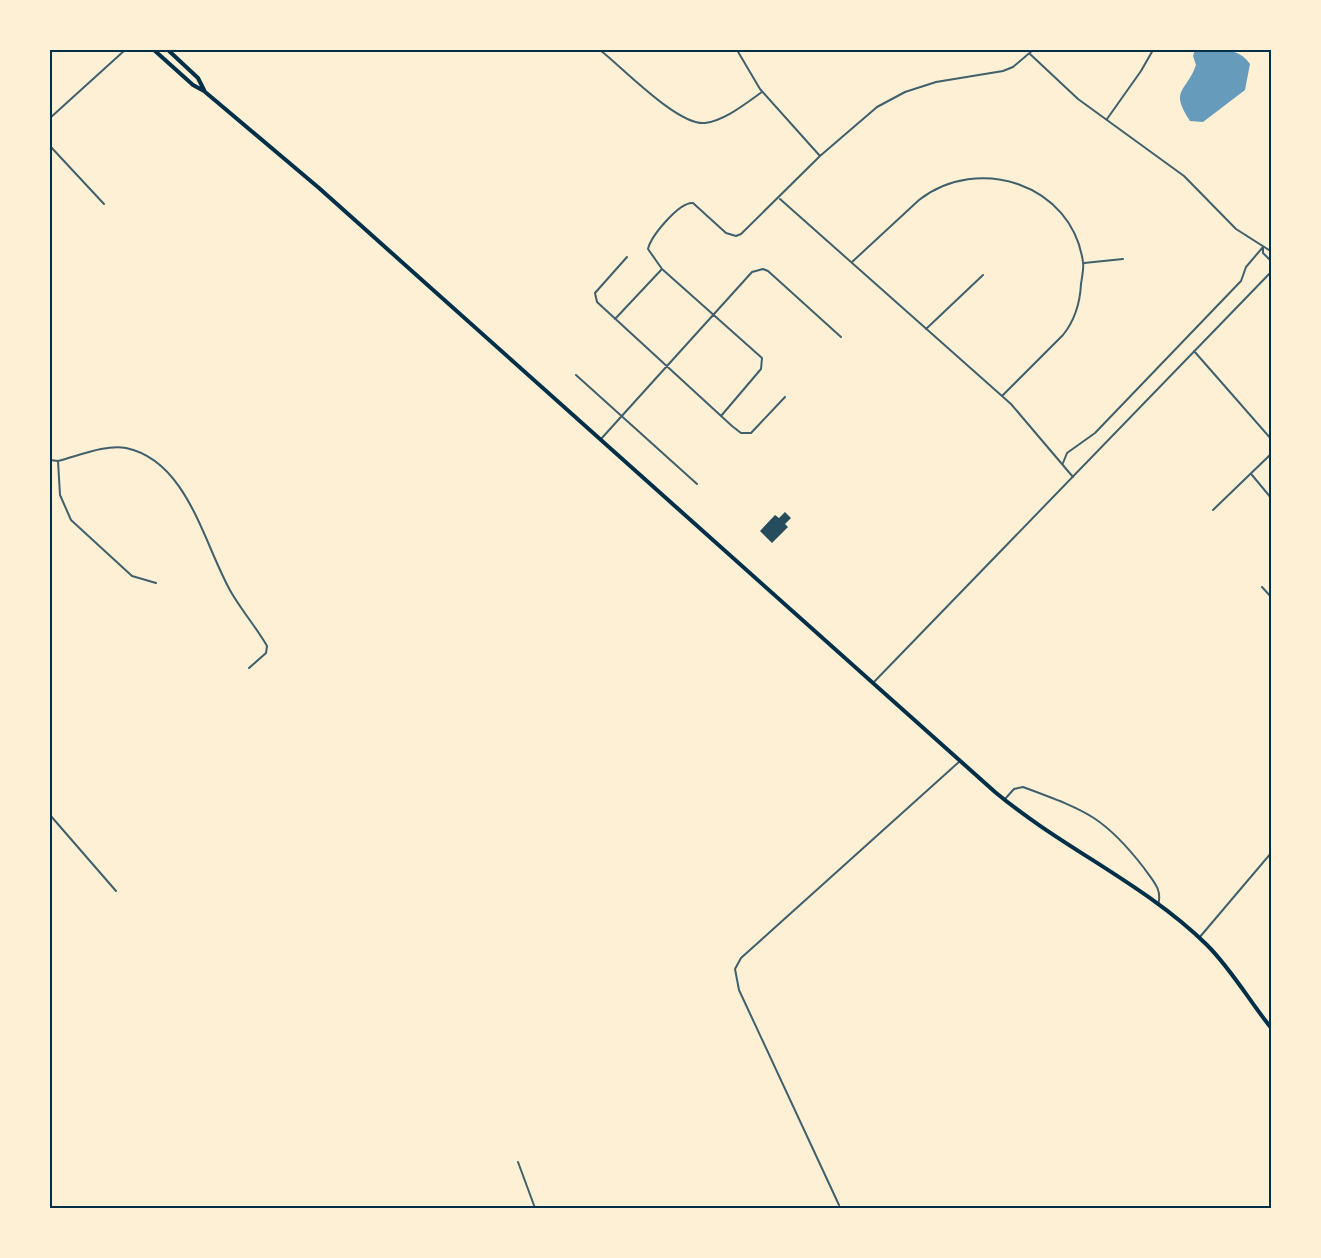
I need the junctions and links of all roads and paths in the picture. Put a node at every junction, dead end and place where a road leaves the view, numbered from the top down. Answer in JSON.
{"nodes":[{"id":1,"x":125,"y":50,"type":"edge"},
{"id":2,"x":154,"y":50,"type":"edge"},
{"id":3,"x":168,"y":50,"type":"edge"},
{"id":4,"x":600,"y":50,"type":"edge"},
{"id":5,"x":737,"y":50,"type":"edge"},
{"id":6,"x":1033,"y":50,"type":"edge"},
{"id":7,"x":1153,"y":50,"type":"edge"},
{"id":8,"x":1030,"y":54,"type":"junction"},
{"id":9,"x":204,"y":91,"type":"junction"},
{"id":10,"x":762,"y":92,"type":"junction"},
{"id":11,"x":50,"y":118,"type":"edge"},
{"id":12,"x":1107,"y":119,"type":"junction"},
{"id":13,"x":50,"y":146,"type":"edge"},
{"id":14,"x":820,"y":156,"type":"junction"},
{"id":15,"x":779,"y":199,"type":"junction"},
{"id":16,"x":104,"y":204,"type":"dead end"},
{"id":17,"x":1263,"y":247,"type":"junction"},
{"id":18,"x":1272,"y":252,"type":"edge"},
{"id":19,"x":627,"y":257,"type":"dead end"},
{"id":20,"x":1123,"y":259,"type":"dead end"},
{"id":21,"x":852,"y":262,"type":"junction"},
{"id":22,"x":1272,"y":262,"type":"edge"},
{"id":23,"x":1084,"y":263,"type":"junction"},
{"id":24,"x":662,"y":268,"type":"junction"},
{"id":25,"x":1272,"y":271,"type":"edge"},
{"id":26,"x":983,"y":275,"type":"dead end"},
{"id":27,"x":714,"y":313,"type":"junction"},
{"id":28,"x":615,"y":319,"type":"junction"},
{"id":29,"x":926,"y":329,"type":"junction"},
{"id":30,"x":841,"y":337,"type":"dead end"},
{"id":31,"x":1194,"y":351,"type":"junction"},
{"id":32,"x":666,"y":366,"type":"junction"},
{"id":33,"x":576,"y":375,"type":"dead end"},
{"id":34,"x":1002,"y":396,"type":"junction"},
{"id":35,"x":785,"y":397,"type":"dead end"},
{"id":36,"x":621,"y":416,"type":"junction"},
{"id":37,"x":721,"y":416,"type":"junction"},
{"id":38,"x":601,"y":439,"type":"junction"},
{"id":39,"x":1272,"y":440,"type":"edge"},
{"id":40,"x":1272,"y":453,"type":"edge"},
{"id":41,"x":50,"y":460,"type":"edge"},
{"id":42,"x":58,"y":462,"type":"junction"},
{"id":43,"x":1063,"y":463,"type":"junction"},
{"id":44,"x":1252,"y":475,"type":"junction"},
{"id":45,"x":1073,"y":477,"type":"junction"},
{"id":46,"x":697,"y":484,"type":"dead end"},
{"id":47,"x":1272,"y":499,"type":"edge"},
{"id":48,"x":1213,"y":510,"type":"dead end"},
{"id":49,"x":156,"y":583,"type":"dead end"},
{"id":50,"x":1262,"y":587,"type":"dead end"},
{"id":51,"x":1272,"y":598,"type":"edge"},
{"id":52,"x":249,"y":668,"type":"dead end"},
{"id":53,"x":873,"y":683,"type":"junction"},
{"id":54,"x":960,"y":761,"type":"junction"},
{"id":55,"x":1004,"y":800,"type":"junction"},
{"id":56,"x":50,"y":815,"type":"edge"},
{"id":57,"x":1272,"y":852,"type":"edge"},
{"id":58,"x":116,"y":891,"type":"dead end"},
{"id":59,"x":1158,"y":905,"type":"junction"},
{"id":60,"x":1199,"y":938,"type":"junction"},
{"id":61,"x":1272,"y":1029,"type":"edge"},
{"id":62,"x":518,"y":1162,"type":"dead end"},
{"id":63,"x":839,"y":1205,"type":"dead end"},
{"id":64,"x":535,"y":1209,"type":"edge"}],
"edges":[{"from":1,"to":11,"type":"street"},
{"from":2,"to":9,"type":"main road"},
{"from":3,"to":9,"type":"main road"},
{"from":4,"to":10,"type":"street"},
{"from":5,"to":10,"type":"street"},
{"from":6,"to":8,"type":"street"},
{"from":7,"to":12,"type":"street"},
{"from":8,"to":12,"type":"street"},
{"from":8,"to":14,"type":"street"},
{"from":9,"to":38,"type":"main road"},
{"from":10,"to":14,"type":"street"},
{"from":12,"to":17,"type":"street"},
{"from":13,"to":16,"type":"street"},
{"from":14,"to":15,"type":"street"},
{"from":15,"to":21,"type":"street"},
{"from":15,"to":24,"type":"street"},
{"from":17,"to":18,"type":"street"},
{"from":17,"to":22,"type":"street"},
{"from":17,"to":43,"type":"street"},
{"from":19,"to":28,"type":"street"},
{"from":20,"to":23,"type":"street"},
{"from":21,"to":23,"type":"street"},
{"from":21,"to":29,"type":"street"},
{"from":23,"to":34,"type":"street"},
{"from":24,"to":27,"type":"street"},
{"from":24,"to":28,"type":"street"},
{"from":25,"to":31,"type":"street"},
{"from":26,"to":29,"type":"street"},
{"from":27,"to":30,"type":"street"},
{"from":27,"to":32,"type":"street"},
{"from":27,"to":37,"type":"street"},
{"from":28,"to":32,"type":"street"},
{"from":29,"to":34,"type":"street"},
{"from":31,"to":39,"type":"street"},
{"from":31,"to":45,"type":"street"},
{"from":32,"to":36,"type":"street"},
{"from":32,"to":37,"type":"street"},
{"from":33,"to":36,"type":"street"},
{"from":34,"to":43,"type":"street"},
{"from":35,"to":37,"type":"street"},
{"from":36,"to":38,"type":"street"},
{"from":36,"to":46,"type":"street"},
{"from":38,"to":53,"type":"main road"},
{"from":40,"to":44,"type":"street"},
{"from":41,"to":42,"type":"street"},
{"from":42,"to":49,"type":"street"},
{"from":42,"to":52,"type":"street"},
{"from":43,"to":45,"type":"street"},
{"from":44,"to":47,"type":"street"},
{"from":44,"to":48,"type":"street"},
{"from":45,"to":53,"type":"street"},
{"from":50,"to":51,"type":"street"},
{"from":53,"to":54,"type":"main road"},
{"from":54,"to":55,"type":"main road"},
{"from":54,"to":63,"type":"street"},
{"from":55,"to":59,"type":"main road"},
{"from":55,"to":59,"type":"street"},
{"from":56,"to":58,"type":"street"},
{"from":57,"to":60,"type":"street"},
{"from":59,"to":60,"type":"main road"},
{"from":60,"to":61,"type":"main road"},
{"from":62,"to":64,"type":"street"}]}
